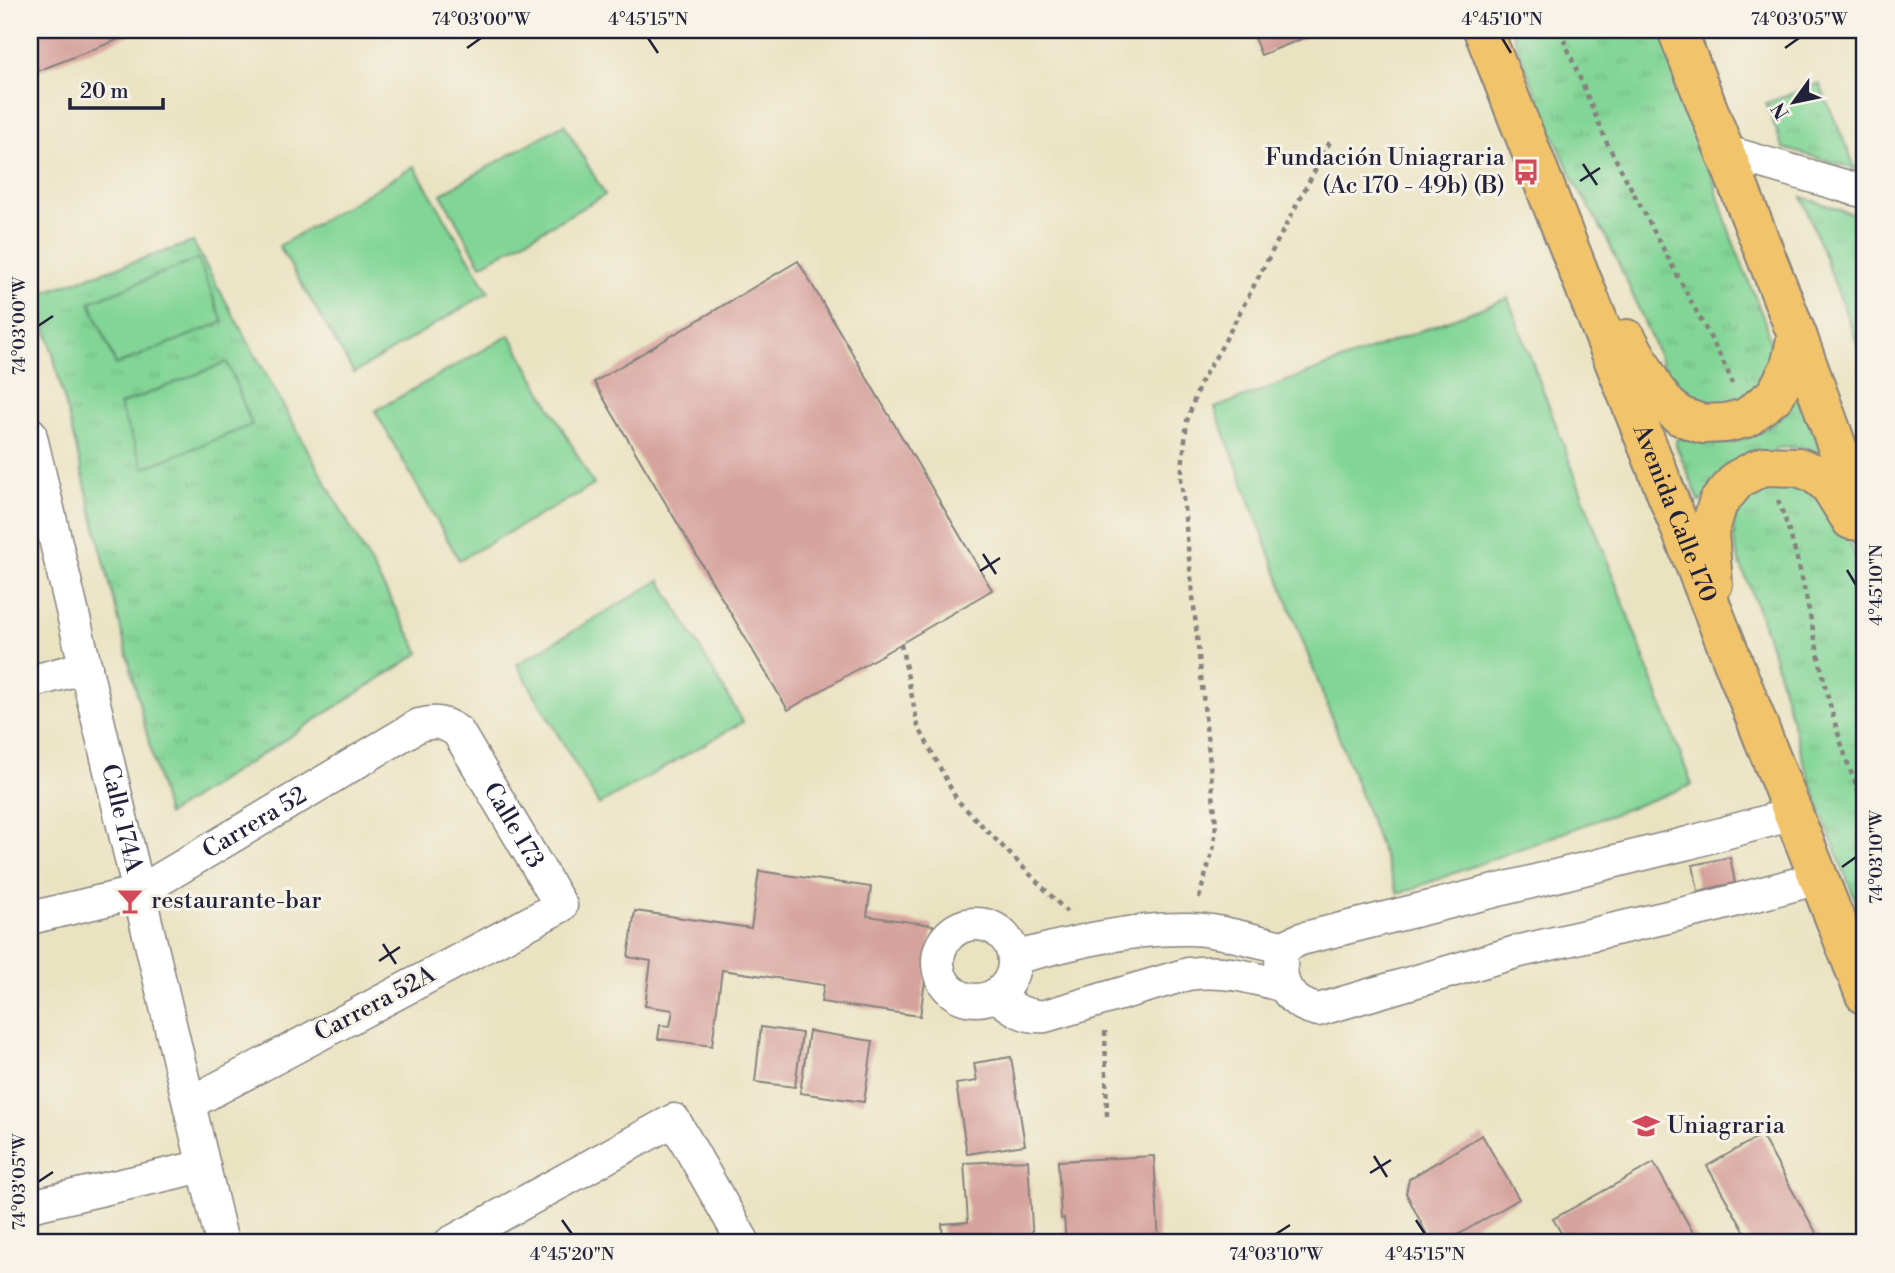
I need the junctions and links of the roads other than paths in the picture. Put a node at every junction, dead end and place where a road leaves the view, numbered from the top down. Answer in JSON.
{"nodes":[{"id":1,"x":1483,"y":30,"type":"edge"},
{"id":2,"x":1677,"y":30,"type":"edge"},
{"id":3,"x":1724,"y":151,"type":"junction"},
{"id":4,"x":1865,"y":192,"type":"edge"},
{"id":5,"x":1554,"y":209,"type":"junction"},
{"id":6,"x":1797,"y":335,"type":"junction"},
{"id":7,"x":30,"y":433,"type":"edge"},
{"id":8,"x":1865,"y":524,"type":"edge"},
{"id":9,"x":1865,"y":551,"type":"edge"},
{"id":10,"x":1714,"y":615,"type":"junction"},
{"id":11,"x":86,"y":667,"type":"junction"},
{"id":12,"x":30,"y":682,"type":"edge"},
{"id":13,"x":465,"y":745,"type":"joint"},
{"id":14,"x":1793,"y":814,"type":"junction"},
{"id":15,"x":1819,"y":878,"type":"junction"},
{"id":16,"x":139,"y":892,"type":"junction"},
{"id":17,"x":561,"y":906,"type":"joint"},
{"id":18,"x":30,"y":918,"type":"edge"},
{"id":19,"x":1283,"y":947,"type":"junction"},
{"id":20,"x":1014,"y":958,"type":"junction"},
{"id":21,"x":1284,"y":986,"type":"junction"},
{"id":22,"x":995,"y":995,"type":"junction"},
{"id":23,"x":1865,"y":995,"type":"edge"},
{"id":24,"x":190,"y":1103,"type":"junction"},
{"id":25,"x":204,"y":1166,"type":"junction"},
{"id":26,"x":30,"y":1206,"type":"edge"},
{"id":27,"x":222,"y":1243,"type":"edge"},
{"id":28,"x":450,"y":1243,"type":"edge"},
{"id":29,"x":744,"y":1243,"type":"edge"}],
"edges":[{"from":1,"to":5,"type":"main road","name":"Avenida Calle 170"},
{"from":2,"to":3,"type":"main road"},
{"from":3,"to":4,"type":"street"},
{"from":3,"to":6,"type":"main road"},
{"from":5,"to":6,"type":"main road"},
{"from":5,"to":10,"type":"main road","name":"Avenida Calle 170"},
{"from":6,"to":8,"type":"main road"},
{"from":7,"to":11,"type":"street","name":"Calle 174A"},
{"from":9,"to":10,"type":"main road"},
{"from":10,"to":14,"type":"main road","name":"Avenida Calle 170"},
{"from":11,"to":12,"type":"street"},
{"from":11,"to":16,"type":"street","name":"Calle 174A"},
{"from":13,"to":16,"type":"street","name":"Carrera 52"},
{"from":13,"to":17,"type":"street","name":"Calle 173"},
{"from":14,"to":15,"type":"main road","name":"Avenida Calle 170"},
{"from":14,"to":19,"type":"street"},
{"from":15,"to":21,"type":"street"},
{"from":15,"to":23,"type":"main road","name":"Avenida Calle 170"},
{"from":16,"to":18,"type":"street","name":"Carrera 52"},
{"from":16,"to":24,"type":"street","name":"Calle 174A"},
{"from":17,"to":24,"type":"street","name":"Carrera 52A"},
{"from":19,"to":20,"type":"street"},
{"from":19,"to":21,"type":"street"},
{"from":20,"to":22,"type":"street"},
{"from":20,"to":22,"type":"street"},
{"from":21,"to":22,"type":"street"},
{"from":24,"to":25,"type":"street","name":"Calle 174A"},
{"from":25,"to":26,"type":"street"},
{"from":25,"to":27,"type":"street","name":"Calle 174A"},
{"from":28,"to":29,"type":"street"}]}
